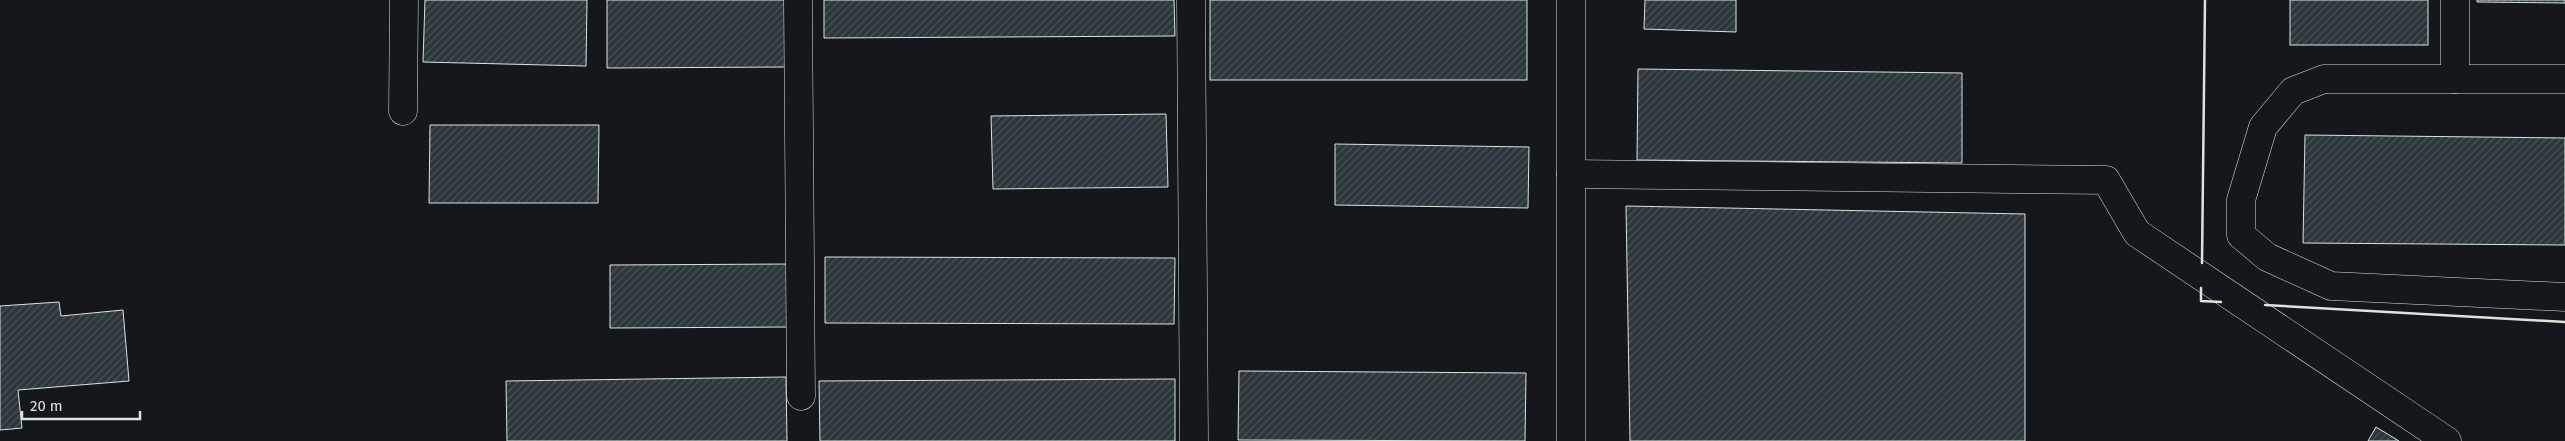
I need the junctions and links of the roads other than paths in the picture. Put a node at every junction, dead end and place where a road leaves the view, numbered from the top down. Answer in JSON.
{"nodes":[{"id":1,"x":404,"y":0,"type":"edge"},
{"id":2,"x":798,"y":0,"type":"edge"},
{"id":3,"x":1191,"y":0,"type":"edge"},
{"id":4,"x":1571,"y":0,"type":"edge"},
{"id":5,"x":2455,"y":0,"type":"edge"},
{"id":6,"x":2456,"y":79,"type":"junction"},
{"id":7,"x":2565,"y":79,"type":"edge"},
{"id":8,"x":403,"y":111,"type":"dead end"},
{"id":9,"x":1571,"y":174,"type":"junction"},
{"id":10,"x":2565,"y":297,"type":"edge"},
{"id":11,"x":801,"y":396,"type":"dead end"},
{"id":12,"x":1194,"y":441,"type":"edge"},
{"id":13,"x":1571,"y":441,"type":"edge"},
{"id":14,"x":2447,"y":441,"type":"edge"}],
"edges":[{"from":1,"to":8,"type":"street"},
{"from":2,"to":11,"type":"street"},
{"from":3,"to":12,"type":"street"},
{"from":4,"to":9,"type":"street"},
{"from":5,"to":6,"type":"street"},
{"from":6,"to":7,"type":"street"},
{"from":6,"to":10,"type":"street"},
{"from":9,"to":13,"type":"street"},
{"from":9,"to":14,"type":"street"}]}
